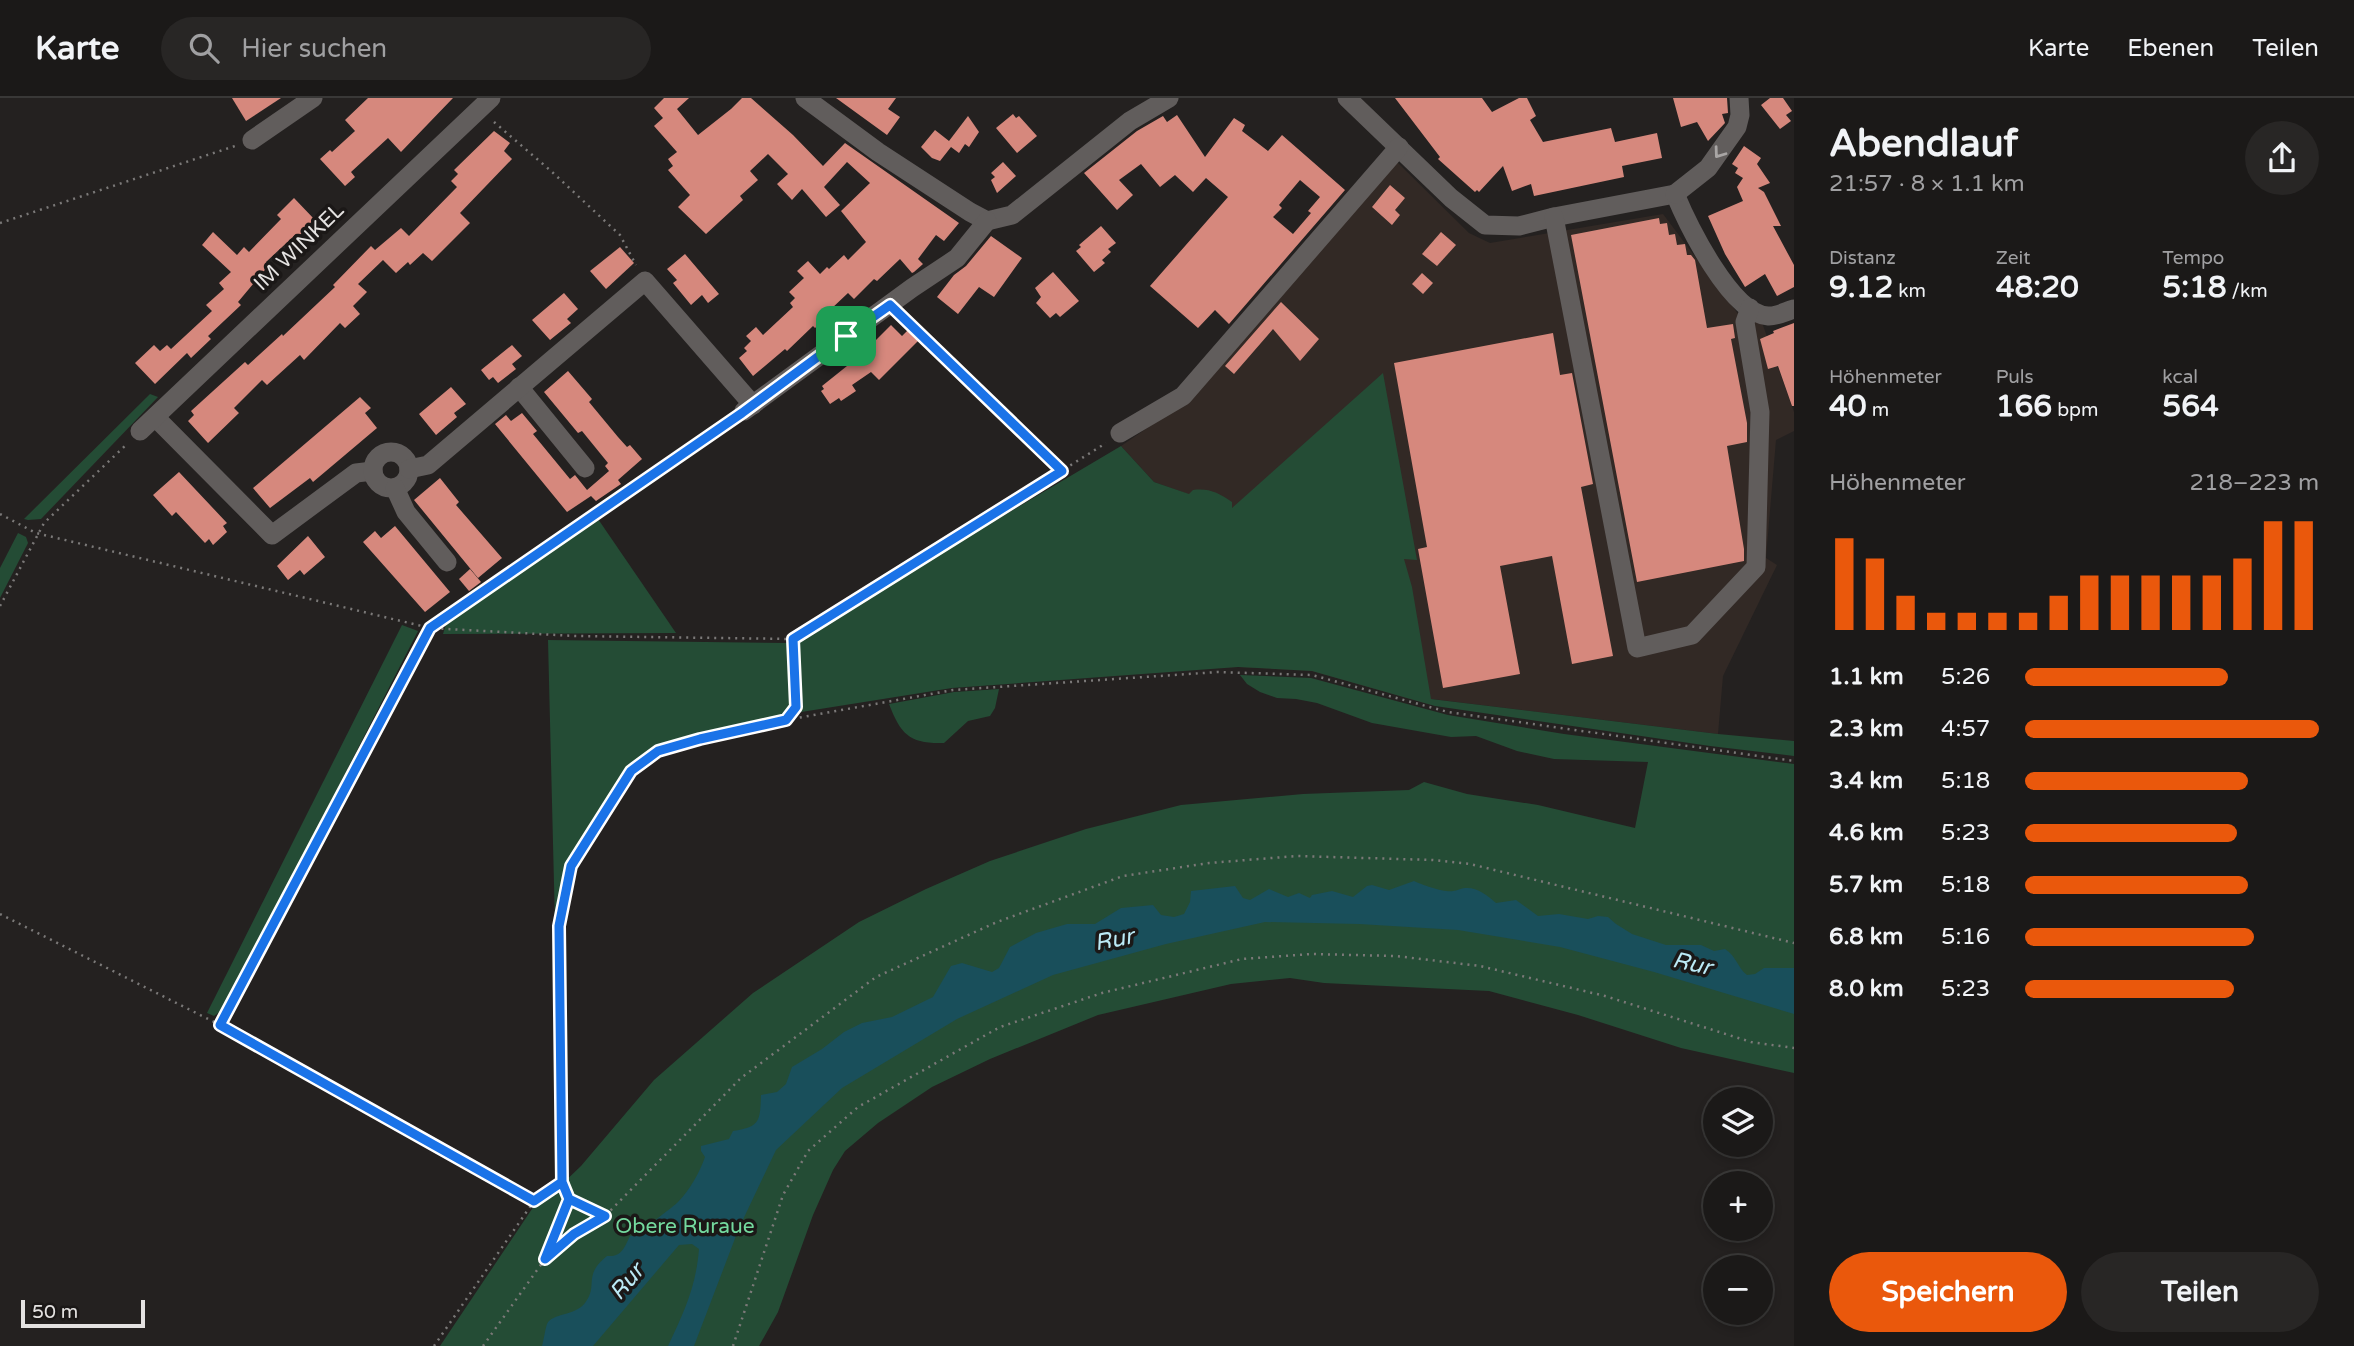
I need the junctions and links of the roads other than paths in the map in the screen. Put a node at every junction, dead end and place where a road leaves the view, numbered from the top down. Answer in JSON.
{"nodes":[{"id":1,"x":313,"y":98,"type":"edge"},
{"id":2,"x":805,"y":98,"type":"edge"},
{"id":3,"x":1169,"y":98,"type":"edge"},
{"id":4,"x":1347,"y":98,"type":"edge"},
{"id":5,"x":1739,"y":98,"type":"edge"},
{"id":6,"x":484,"y":103,"type":"edge"},
{"id":7,"x":252,"y":140,"type":"road end"},
{"id":8,"x":1399,"y":147,"type":"junction"},
{"id":9,"x":1675,"y":194,"type":"junction"},
{"id":10,"x":1554,"y":217,"type":"junction"},
{"id":11,"x":987,"y":220,"type":"junction"},
{"id":12,"x":1750,"y":309,"type":"junction"},
{"id":13,"x":1794,"y":309,"type":"edge"},
{"id":14,"x":519,"y":387,"type":"junction"},
{"id":15,"x":155,"y":417,"type":"junction"},
{"id":16,"x":140,"y":431,"type":"road end"},
{"id":17,"x":1120,"y":433,"type":"road end"},
{"id":18,"x":586,"y":468,"type":"dead end"},
{"id":19,"x":409,"y":470,"type":"junction"},
{"id":20,"x":373,"y":471,"type":"junction"},
{"id":21,"x":395,"y":488,"type":"junction"},
{"id":22,"x":447,"y":562,"type":"dead end"}],
"edges":[{"from":1,"to":7,"type":"street"},
{"from":2,"to":11,"type":"street"},
{"from":3,"to":11,"type":"street"},
{"from":4,"to":8,"type":"street"},
{"from":5,"to":9,"type":"street","one_way":true},
{"from":6,"to":15,"type":"street","name":"IM WINKEL"},
{"from":8,"to":10,"type":"street"},
{"from":8,"to":17,"type":"street"},
{"from":9,"to":10,"type":"street"},
{"from":9,"to":12,"type":"street"},
{"from":10,"to":12,"type":"street"},
{"from":11,"to":14,"type":"street"},
{"from":12,"to":13,"type":"street"},
{"from":14,"to":18,"type":"street"},
{"from":14,"to":19,"type":"street"},
{"from":15,"to":16,"type":"street","name":"IM WINKEL"},
{"from":15,"to":20,"type":"street"},
{"from":19,"to":20,"type":"street"},
{"from":19,"to":21,"type":"street"},
{"from":20,"to":21,"type":"street"},
{"from":21,"to":22,"type":"street"}]}
